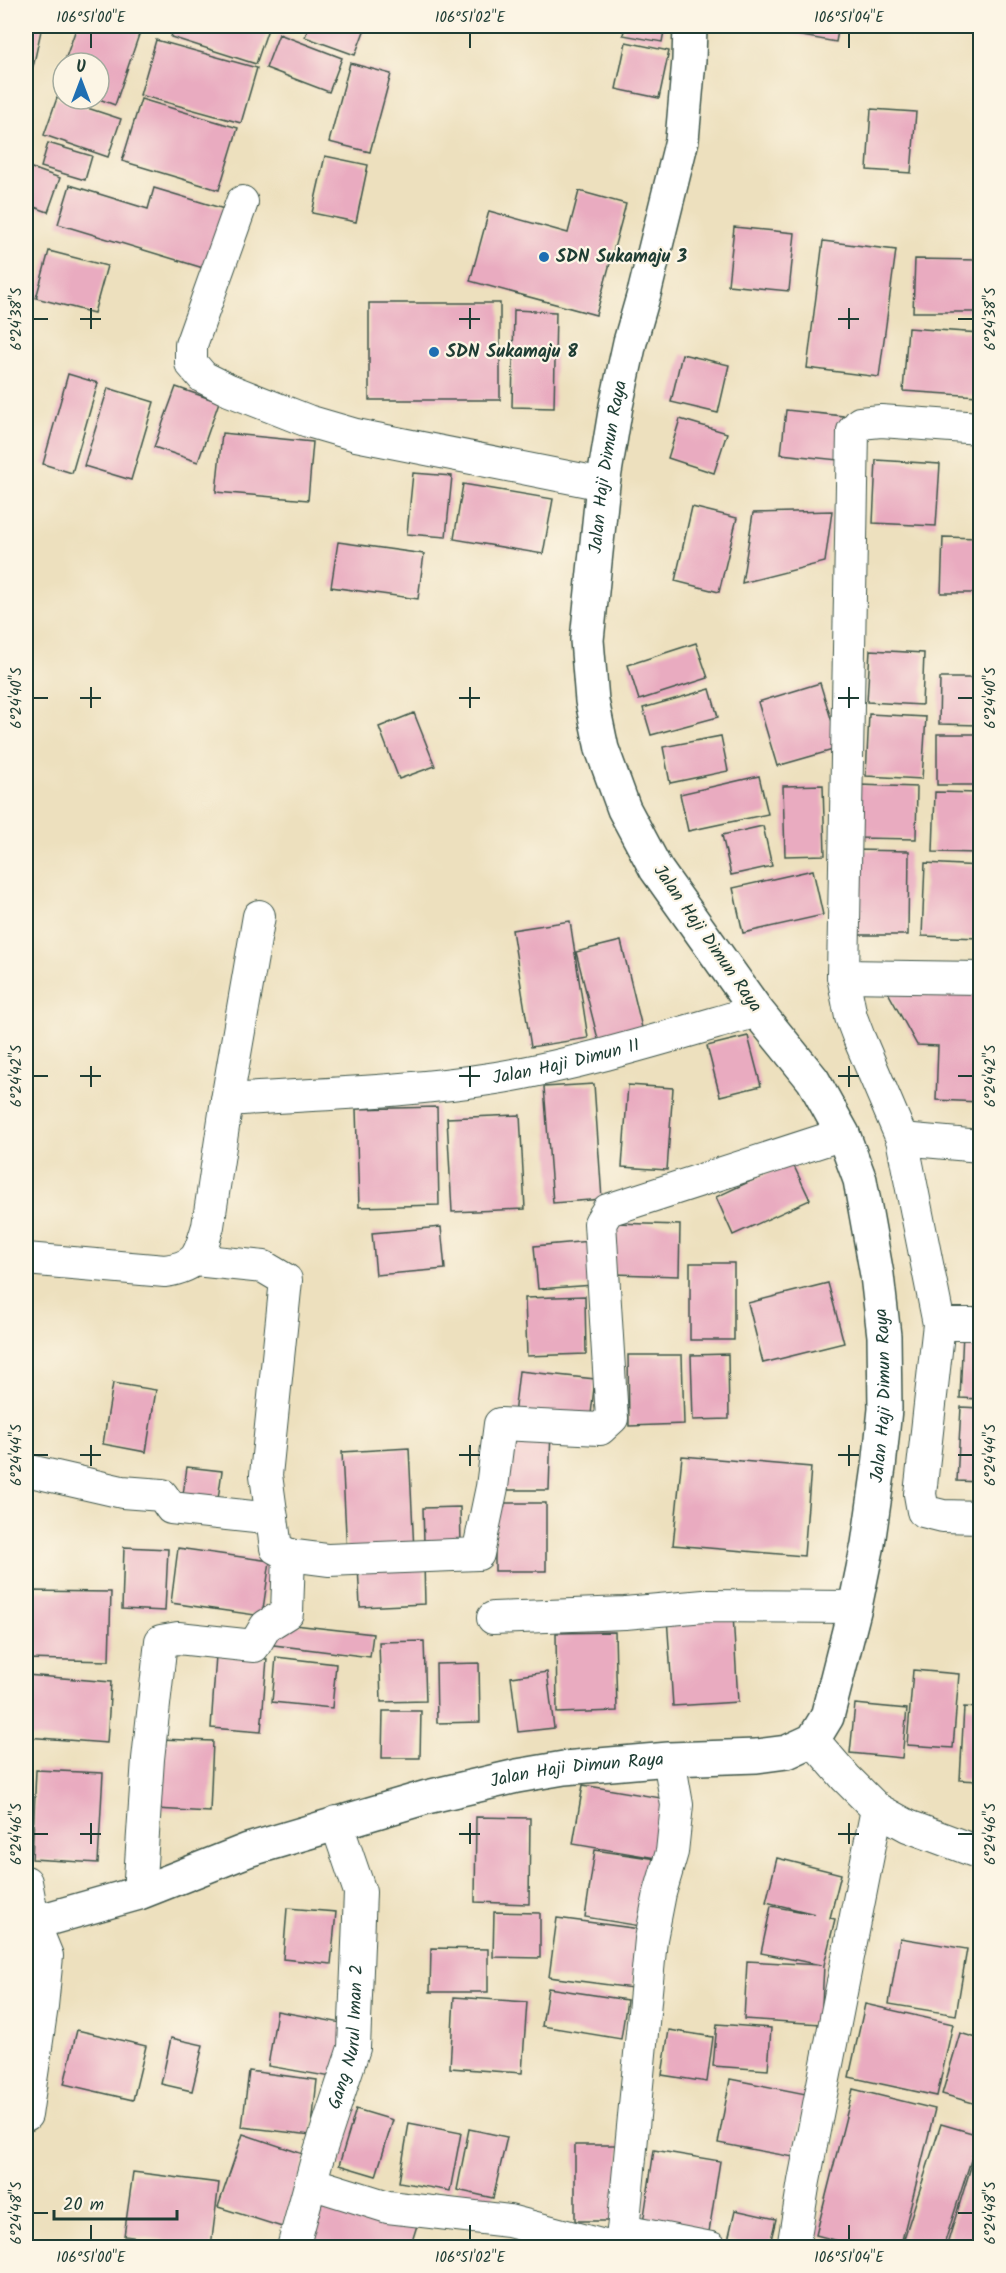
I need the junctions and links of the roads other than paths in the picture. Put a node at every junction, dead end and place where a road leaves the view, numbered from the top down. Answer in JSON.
{"nodes":[{"id":1,"x":690,"y":26,"type":"edge"},
{"id":2,"x":242,"y":202,"type":"dead end"},
{"id":3,"x":981,"y":428,"type":"edge"},
{"id":4,"x":603,"y":484,"type":"junction"},
{"id":5,"x":259,"y":916,"type":"dead end"},
{"id":6,"x":843,"y":976,"type":"junction"},
{"id":7,"x":981,"y":978,"type":"edge"},
{"id":8,"x":757,"y":1011,"type":"junction"},
{"id":9,"x":227,"y":1100,"type":"junction"},
{"id":10,"x":843,"y":1134,"type":"junction"},
{"id":11,"x":902,"y":1139,"type":"junction"},
{"id":12,"x":981,"y":1146,"type":"edge"},
{"id":13,"x":26,"y":1259,"type":"edge"},
{"id":14,"x":195,"y":1260,"type":"junction"},
{"id":15,"x":939,"y":1324,"type":"junction"},
{"id":16,"x":981,"y":1324,"type":"edge"},
{"id":17,"x":26,"y":1470,"type":"edge"},
{"id":18,"x":981,"y":1516,"type":"edge"},
{"id":19,"x":272,"y":1519,"type":"junction"},
{"id":20,"x":289,"y":1554,"type":"junction"},
{"id":21,"x":855,"y":1607,"type":"junction"},
{"id":22,"x":493,"y":1618,"type":"dead end"},
{"id":23,"x":813,"y":1740,"type":"junction"},
{"id":24,"x":669,"y":1759,"type":"junction"},
{"id":25,"x":877,"y":1809,"type":"junction"},
{"id":26,"x":336,"y":1822,"type":"junction"},
{"id":27,"x":981,"y":1852,"type":"edge"},
{"id":28,"x":26,"y":1882,"type":"edge"},
{"id":29,"x":139,"y":1893,"type":"junction"},
{"id":30,"x":30,"y":1925,"type":"edge"},
{"id":31,"x":26,"y":2115,"type":"edge"},
{"id":32,"x":310,"y":2183,"type":"junction"},
{"id":33,"x":618,"y":2242,"type":"edge"},
{"id":34,"x":293,"y":2247,"type":"edge"},
{"id":35,"x":711,"y":2247,"type":"edge"},
{"id":36,"x":793,"y":2247,"type":"edge"}],
"edges":[{"from":1,"to":4,"type":"street","name":"Jalan Haji Dimun Raya"},
{"from":2,"to":4,"type":"street"},
{"from":3,"to":6,"type":"street"},
{"from":4,"to":8,"type":"street","name":"Jalan Haji Dimun Raya"},
{"from":5,"to":9,"type":"street"},
{"from":6,"to":7,"type":"street"},
{"from":6,"to":11,"type":"street"},
{"from":8,"to":9,"type":"street","name":"Jalan Haji Dimun II"},
{"from":8,"to":10,"type":"street","name":"Jalan Haji Dimun Raya"},
{"from":9,"to":14,"type":"street"},
{"from":10,"to":20,"type":"street"},
{"from":10,"to":21,"type":"street","name":"Jalan Haji Dimun Raya"},
{"from":11,"to":12,"type":"street"},
{"from":11,"to":15,"type":"street"},
{"from":13,"to":14,"type":"street"},
{"from":14,"to":19,"type":"street"},
{"from":15,"to":16,"type":"street"},
{"from":15,"to":18,"type":"street"},
{"from":17,"to":19,"type":"street"},
{"from":19,"to":20,"type":"street"},
{"from":20,"to":29,"type":"street"},
{"from":21,"to":22,"type":"street"},
{"from":21,"to":23,"type":"street","name":"Jalan Haji Dimun Raya"},
{"from":23,"to":24,"type":"street","name":"Jalan Haji Dimun Raya"},
{"from":23,"to":25,"type":"street"},
{"from":24,"to":26,"type":"street","name":"Jalan Haji Dimun Raya"},
{"from":24,"to":33,"type":"street"},
{"from":25,"to":27,"type":"street"},
{"from":25,"to":36,"type":"street"},
{"from":26,"to":29,"type":"street","name":"Jalan Haji Dimun Raya"},
{"from":26,"to":32,"type":"street","name":"Gang Nurul Iman 2"},
{"from":28,"to":30,"type":"street"},
{"from":29,"to":30,"type":"street","name":"Jalan Haji Dimun Raya"},
{"from":30,"to":31,"type":"street"},
{"from":32,"to":33,"type":"street"},
{"from":32,"to":34,"type":"street","name":"Gang Nurul Iman 2"},
{"from":33,"to":35,"type":"street"}]}
